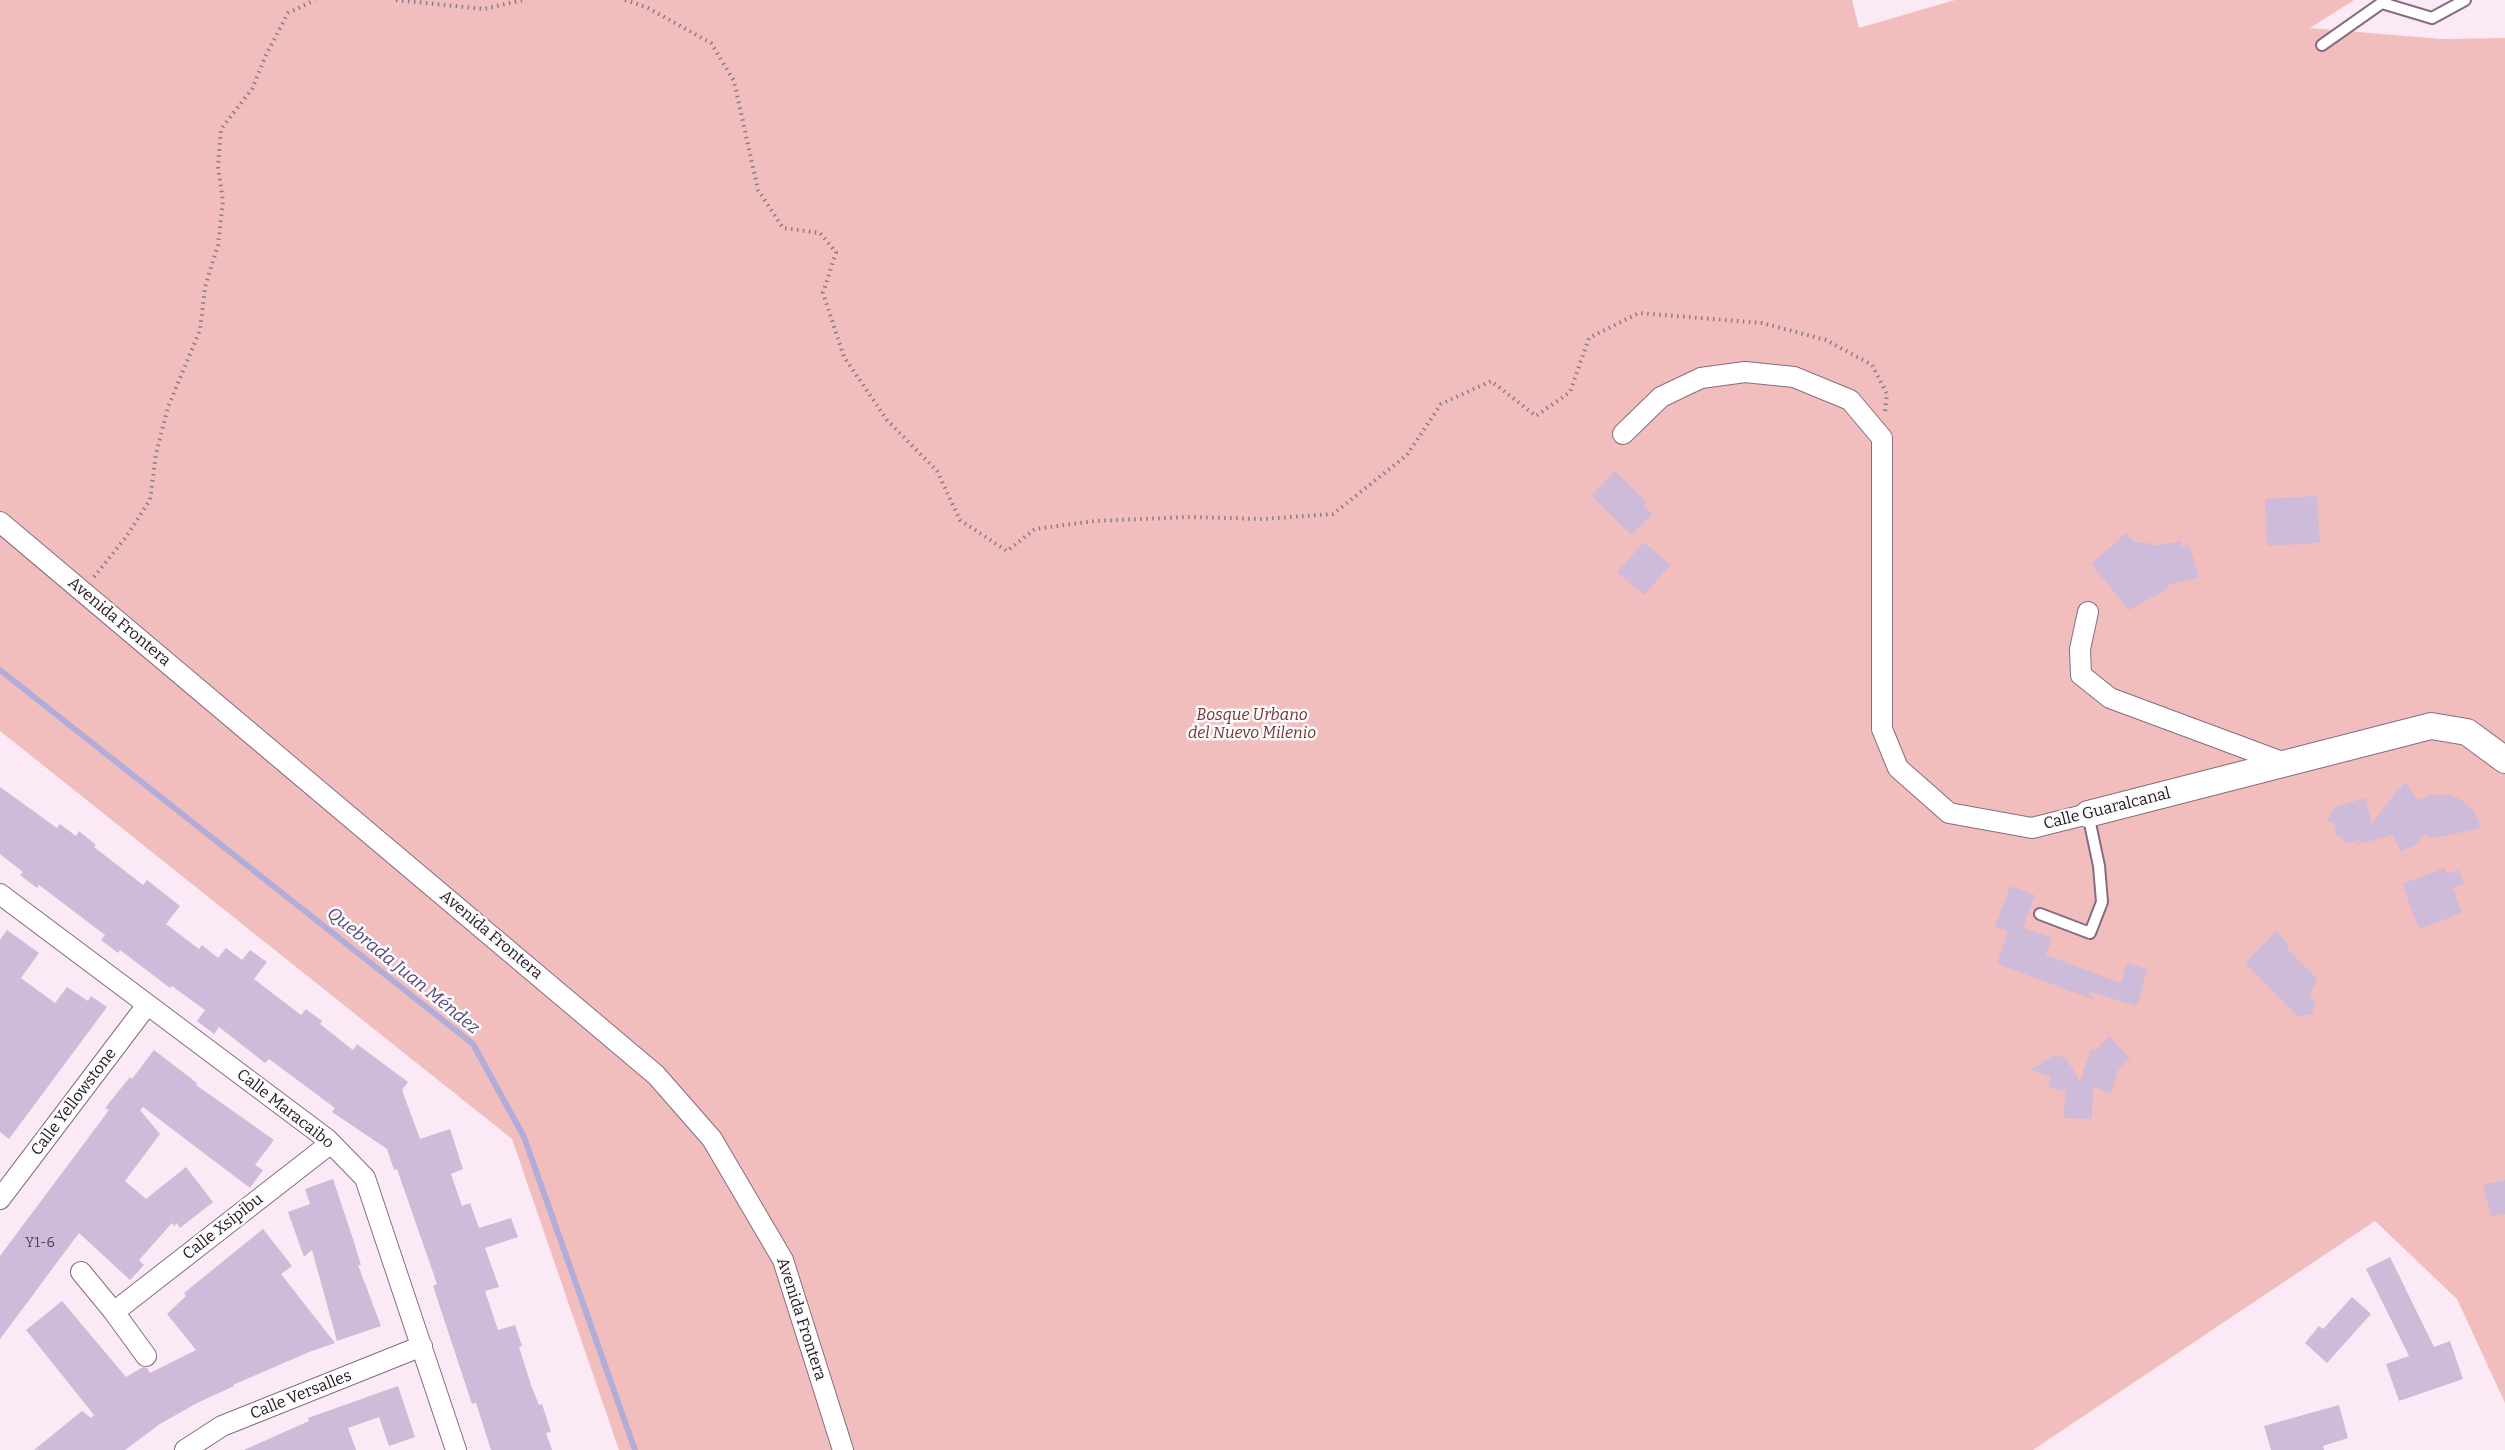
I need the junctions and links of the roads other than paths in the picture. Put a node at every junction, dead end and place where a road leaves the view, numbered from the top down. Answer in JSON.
{"nodes":[{"id":1,"x":2465,"y":0,"type":"edge"},
{"id":2,"x":2384,"y":1,"type":"edge"},
{"id":3,"x":2322,"y":45,"type":"dead end"},
{"id":4,"x":1623,"y":434,"type":"dead end"},
{"id":5,"x":0,"y":522,"type":"edge"},
{"id":6,"x":2088,"y":612,"type":"dead end"},
{"id":7,"x":2505,"y":760,"type":"edge"},
{"id":8,"x":2285,"y":763,"type":"junction"},
{"id":9,"x":2088,"y":814,"type":"junction"},
{"id":10,"x":0,"y":894,"type":"edge"},
{"id":11,"x":2040,"y":914,"type":"dead end"},
{"id":12,"x":147,"y":1005,"type":"junction"},
{"id":13,"x":331,"y":1143,"type":"junction"},
{"id":14,"x":0,"y":1199,"type":"edge"},
{"id":15,"x":81,"y":1272,"type":"dead end"},
{"id":16,"x":114,"y":1312,"type":"junction"},
{"id":17,"x":422,"y":1347,"type":"junction"},
{"id":18,"x":146,"y":1356,"type":"dead end"},
{"id":19,"x":185,"y":1450,"type":"edge"},
{"id":20,"x":456,"y":1450,"type":"edge"},
{"id":21,"x":843,"y":1450,"type":"edge"}],
"edges":[{"from":1,"to":2,"type":"lane"},
{"from":2,"to":3,"type":"lane"},
{"from":4,"to":9,"type":"street","name":"Calle Guaralcanal"},
{"from":5,"to":21,"type":"street","name":"Avenida Frontera"},
{"from":6,"to":8,"type":"street"},
{"from":7,"to":8,"type":"street","name":"Calle Guaralcanal"},
{"from":8,"to":9,"type":"street","name":"Calle Guaralcanal"},
{"from":9,"to":11,"type":"lane"},
{"from":10,"to":12,"type":"street","name":"Calle Maracaibo"},
{"from":12,"to":13,"type":"street","name":"Calle Maracaibo"},
{"from":12,"to":14,"type":"street","name":"Calle Yellowstone"},
{"from":13,"to":16,"type":"street","name":"Calle Xsipibu"},
{"from":13,"to":17,"type":"street","name":"Calle Maracaibo"},
{"from":15,"to":16,"type":"street"},
{"from":16,"to":18,"type":"street"},
{"from":17,"to":19,"type":"street","name":"Calle Versalles"},
{"from":17,"to":20,"type":"street","name":"Calle Maracaibo"}]}
